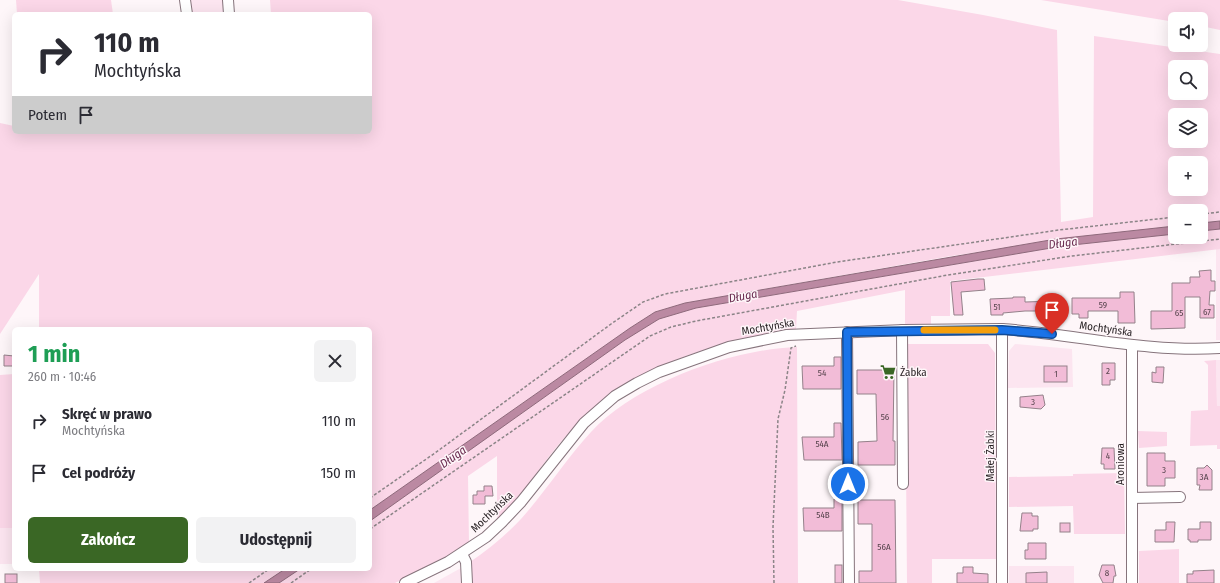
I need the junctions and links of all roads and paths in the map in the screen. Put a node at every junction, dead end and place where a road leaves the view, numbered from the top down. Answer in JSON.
{"nodes":[{"id":1,"x":185,"y":0,"type":"edge"},
{"id":2,"x":228,"y":0,"type":"edge"},
{"id":3,"x":187,"y":12,"type":"edge"},
{"id":4,"x":229,"y":12,"type":"edge"},
{"id":5,"x":1220,"y":212,"type":"edge"},
{"id":6,"x":1208,"y":213,"type":"edge"},
{"id":7,"x":1168,"y":218,"type":"edge"},
{"id":8,"x":902,"y":330,"type":"junction"},
{"id":9,"x":1002,"y":330,"type":"junction"},
{"id":10,"x":847,"y":332,"type":"junction"},
{"id":11,"x":1132,"y":345,"type":"junction"},
{"id":12,"x":796,"y":346,"type":"dead end"},
{"id":13,"x":1220,"y":348,"type":"edge"},
{"id":14,"x":903,"y":484,"type":"dead end"},
{"id":15,"x":372,"y":497,"type":"edge"},
{"id":16,"x":1180,"y":497,"type":"dead end"},
{"id":17,"x":1132,"y":498,"type":"junction"},
{"id":18,"x":462,"y":554,"type":"junction"},
{"id":19,"x":266,"y":571,"type":"edge"},
{"id":20,"x":308,"y":571,"type":"edge"},
{"id":21,"x":249,"y":583,"type":"edge"},
{"id":22,"x":291,"y":583,"type":"edge"},
{"id":23,"x":405,"y":583,"type":"edge"},
{"id":24,"x":467,"y":583,"type":"edge"},
{"id":25,"x":774,"y":583,"type":"edge"},
{"id":26,"x":848,"y":583,"type":"edge"},
{"id":27,"x":1002,"y":583,"type":"edge"},
{"id":28,"x":1132,"y":583,"type":"edge"}],
"edges":[{"from":1,"to":3,"type":"street"},
{"from":2,"to":4,"type":"street"},
{"from":5,"to":6,"type":"path"},
{"from":7,"to":15,"type":"path"},
{"from":8,"to":9,"type":"street","name":"Mochtyńska"},
{"from":8,"to":10,"type":"street","name":"Mochtyńska"},
{"from":8,"to":14,"type":"street"},
{"from":9,"to":11,"type":"street","name":"Mochtyńska"},
{"from":9,"to":27,"type":"street","name":"Małej Żabki"},
{"from":10,"to":18,"type":"street","name":"Mochtyńska"},
{"from":10,"to":26,"type":"street"},
{"from":11,"to":13,"type":"street","name":"Mochtyńska"},
{"from":11,"to":17,"type":"street","name":"Aroniowa"},
{"from":12,"to":25,"type":"path"},
{"from":16,"to":17,"type":"street"},
{"from":17,"to":28,"type":"street","name":"Aroniowa"},
{"from":18,"to":23,"type":"street","name":"Mochtyńska"},
{"from":18,"to":24,"type":"street"},
{"from":19,"to":21,"type":"path"},
{"from":20,"to":22,"type":"path"}]}
